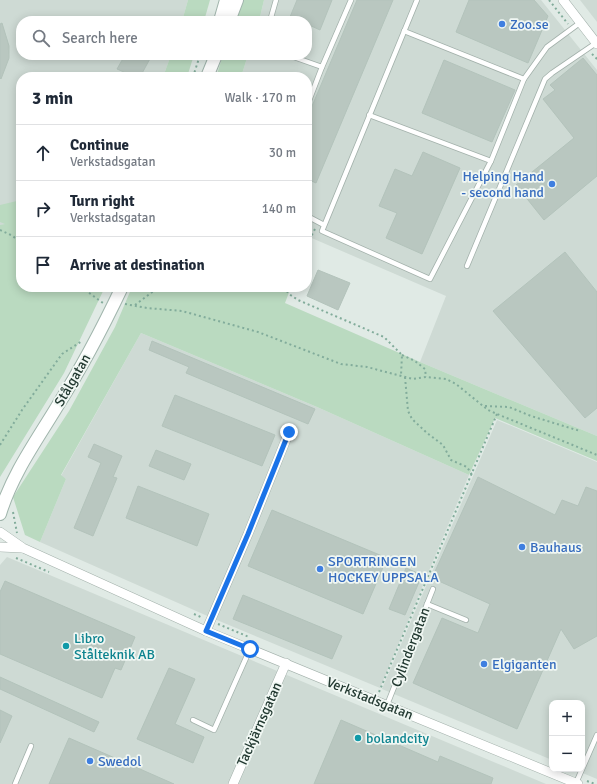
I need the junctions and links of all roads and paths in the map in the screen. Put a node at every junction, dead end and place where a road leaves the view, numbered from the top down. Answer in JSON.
{"nodes":[{"id":1,"x":226,"y":0,"type":"edge"},
{"id":2,"x":236,"y":0,"type":"edge"},
{"id":3,"x":276,"y":0,"type":"edge"},
{"id":4,"x":351,"y":0,"type":"edge"},
{"id":5,"x":417,"y":0,"type":"edge"},
{"id":6,"x":562,"y":0,"type":"edge"},
{"id":7,"x":221,"y":16,"type":"edge"},
{"id":8,"x":231,"y":16,"type":"edge"},
{"id":9,"x":271,"y":16,"type":"edge"},
{"id":10,"x":581,"y":22,"type":"junction"},
{"id":11,"x":404,"y":31,"type":"junction"},
{"id":12,"x":596,"y":44,"type":"edge"},
{"id":13,"x":198,"y":60,"type":"edge"},
{"id":14,"x":209,"y":60,"type":"edge"},
{"id":15,"x":214,"y":60,"type":"edge"},
{"id":16,"x":302,"y":60,"type":"edge"},
{"id":17,"x":322,"y":67,"type":"junction"},
{"id":18,"x":195,"y":72,"type":"edge"},
{"id":19,"x":207,"y":72,"type":"edge"},
{"id":20,"x":208,"y":72,"type":"edge"},
{"id":21,"x":524,"y":79,"type":"junction"},
{"id":22,"x":312,"y":93,"type":"edge"},
{"id":23,"x":369,"y":116,"type":"junction"},
{"id":24,"x":491,"y":161,"type":"junction"},
{"id":25,"x":312,"y":219,"type":"edge"},
{"id":26,"x":318,"y":222,"type":"junction"},
{"id":27,"x":324,"y":225,"type":"junction"},
{"id":28,"x":0,"y":230,"type":"edge"},
{"id":29,"x":312,"y":234,"type":"edge"},
{"id":30,"x":16,"y":238,"type":"edge"},
{"id":31,"x":467,"y":266,"type":"dead end"},
{"id":32,"x":91,"y":292,"type":"edge"},
{"id":33,"x":117,"y":292,"type":"edge"},
{"id":34,"x":152,"y":292,"type":"edge"},
{"id":35,"x":287,"y":292,"type":"edge"},
{"id":36,"x":108,"y":301,"type":"junction"},
{"id":37,"x":135,"y":305,"type":"junction"},
{"id":38,"x":83,"y":341,"type":"dead end"},
{"id":39,"x":402,"y":355,"type":"junction"},
{"id":40,"x":401,"y":376,"type":"junction"},
{"id":41,"x":405,"y":377,"type":"junction"},
{"id":42,"x":426,"y":377,"type":"junction"},
{"id":43,"x":484,"y":406,"type":"junction"},
{"id":44,"x":498,"y":414,"type":"junction"},
{"id":45,"x":580,"y":431,"type":"dead end"},
{"id":46,"x":289,"y":432,"type":"dead end"},
{"id":47,"x":0,"y":445,"type":"edge"},
{"id":48,"x":597,"y":455,"type":"edge"},
{"id":49,"x":472,"y":475,"type":"junction"},
{"id":50,"x":2,"y":496,"type":"edge"},
{"id":51,"x":0,"y":514,"type":"edge"},
{"id":52,"x":0,"y":532,"type":"edge"},
{"id":53,"x":18,"y":536,"type":"dead end"},
{"id":54,"x":0,"y":547,"type":"edge"},
{"id":55,"x":23,"y":548,"type":"junction"},
{"id":56,"x":432,"y":589,"type":"dead end"},
{"id":57,"x":427,"y":604,"type":"junction"},
{"id":58,"x":189,"y":612,"type":"dead end"},
{"id":59,"x":466,"y":620,"type":"dead end"},
{"id":60,"x":210,"y":621,"type":"junction"},
{"id":61,"x":206,"y":631,"type":"junction"},
{"id":62,"x":254,"y":639,"type":"dead end"},
{"id":63,"x":250,"y":649,"type":"junction"},
{"id":64,"x":286,"y":664,"type":"junction"},
{"id":65,"x":372,"y":689,"type":"dead end"},
{"id":66,"x":379,"y":692,"type":"junction"},
{"id":67,"x":388,"y":701,"type":"junction"},
{"id":68,"x":193,"y":720,"type":"dead end"},
{"id":69,"x":597,"y":735,"type":"edge"},
{"id":70,"x":31,"y":746,"type":"dead end"},
{"id":71,"x":15,"y":784,"type":"edge"},
{"id":72,"x":233,"y":784,"type":"edge"},
{"id":73,"x":577,"y":784,"type":"edge"}],
"edges":[{"from":1,"to":7,"type":"main road"},
{"from":2,"to":8,"type":"main road"},
{"from":3,"to":9,"type":"lane"},
{"from":4,"to":17,"type":"lane"},
{"from":5,"to":11,"type":"lane"},
{"from":6,"to":10,"type":"street"},
{"from":10,"to":12,"type":"street"},
{"from":10,"to":21,"type":"lane"},
{"from":11,"to":21,"type":"lane"},
{"from":11,"to":23,"type":"lane"},
{"from":12,"to":31,"type":"lane"},
{"from":13,"to":18,"type":"path"},
{"from":14,"to":19,"type":"main road"},
{"from":15,"to":20,"type":"main road"},
{"from":16,"to":17,"type":"lane"},
{"from":17,"to":22,"type":"lane"},
{"from":21,"to":24,"type":"lane"},
{"from":23,"to":24,"type":"lane"},
{"from":23,"to":27,"type":"lane"},
{"from":24,"to":27,"type":"lane"},
{"from":25,"to":26,"type":"lane"},
{"from":26,"to":27,"type":"lane"},
{"from":26,"to":29,"type":"path"},
{"from":28,"to":30,"type":"path"},
{"from":32,"to":36,"type":"path"},
{"from":33,"to":36,"type":"main road","name":"Stålgatan"},
{"from":34,"to":37,"type":"path"},
{"from":35,"to":39,"type":"path"},
{"from":36,"to":37,"type":"path"},
{"from":36,"to":50,"type":"main road","name":"Stålgatan"},
{"from":37,"to":40,"type":"path"},
{"from":38,"to":47,"type":"path"},
{"from":39,"to":40,"type":"path"},
{"from":39,"to":42,"type":"path"},
{"from":40,"to":41,"type":"path"},
{"from":41,"to":42,"type":"path"},
{"from":41,"to":49,"type":"path"},
{"from":42,"to":43,"type":"path"},
{"from":43,"to":44,"type":"path"},
{"from":43,"to":45,"type":"path"},
{"from":44,"to":48,"type":"path"},
{"from":44,"to":49,"type":"path"},
{"from":46,"to":60,"type":"street"},
{"from":49,"to":66,"type":"path"},
{"from":50,"to":51,"type":"main road","name":"Stålgatan"},
{"from":50,"to":53,"type":"path"},
{"from":52,"to":55,"type":"street","name":"Verkstadsgatan"},
{"from":54,"to":55,"type":"street","name":"Verkstadsgatan"},
{"from":55,"to":61,"type":"street","name":"Verkstadsgatan"},
{"from":56,"to":57,"type":"lane","name":"Cylindergatan"},
{"from":57,"to":59,"type":"lane"},
{"from":57,"to":67,"type":"lane","name":"Cylindergatan"},
{"from":58,"to":60,"type":"path"},
{"from":60,"to":61,"type":"street"},
{"from":60,"to":62,"type":"path"},
{"from":61,"to":63,"type":"street","name":"Verkstadsgatan"},
{"from":63,"to":64,"type":"street","name":"Verkstadsgatan"},
{"from":63,"to":68,"type":"lane"},
{"from":64,"to":67,"type":"street","name":"Verkstadsgatan"},
{"from":64,"to":72,"type":"street","name":"Tackjärnsgatan"},
{"from":65,"to":66,"type":"path"},
{"from":66,"to":67,"type":"path"},
{"from":67,"to":73,"type":"street","name":"Verkstadsgatan"},
{"from":69,"to":73,"type":"lane"},
{"from":70,"to":71,"type":"lane"}]}
